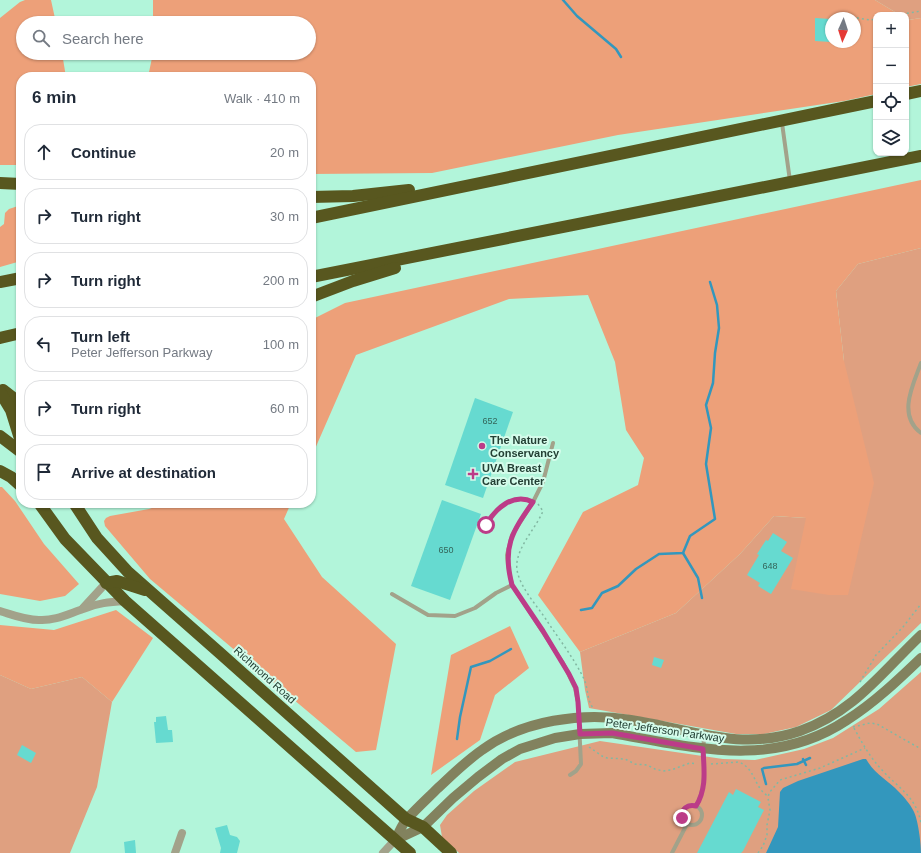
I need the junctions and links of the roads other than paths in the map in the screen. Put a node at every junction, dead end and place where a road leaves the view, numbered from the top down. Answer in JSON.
{"nodes":[{"id":1,"x":921,"y":91,"type":"edge"},
{"id":2,"x":909,"y":93,"type":"edge"},
{"id":3,"x":873,"y":101,"type":"edge"},
{"id":4,"x":782,"y":120,"type":"junction"},
{"id":5,"x":921,"y":156,"type":"edge"},
{"id":6,"x":531,"y":172,"type":"junction"},
{"id":7,"x":790,"y":182,"type":"junction"},
{"id":8,"x":0,"y":183,"type":"edge"},
{"id":9,"x":16,"y":184,"type":"edge"},
{"id":10,"x":16,"y":188,"type":"edge"},
{"id":11,"x":0,"y":189,"type":"edge"},
{"id":12,"x":316,"y":197,"type":"edge"},
{"id":13,"x":316,"y":217,"type":"edge"},
{"id":14,"x":479,"y":244,"type":"junction"},
{"id":15,"x":316,"y":276,"type":"edge"},
{"id":16,"x":16,"y":279,"type":"edge"},
{"id":17,"x":0,"y":282,"type":"edge"},
{"id":18,"x":316,"y":294,"type":"edge"},
{"id":19,"x":16,"y":335,"type":"edge"},
{"id":20,"x":0,"y":337,"type":"edge"},
{"id":21,"x":921,"y":363,"type":"edge"},
{"id":22,"x":0,"y":388,"type":"edge"},
{"id":23,"x":0,"y":392,"type":"edge"},
{"id":24,"x":16,"y":400,"type":"edge"},
{"id":25,"x":16,"y":426,"type":"edge"},
{"id":26,"x":921,"y":433,"type":"edge"},
{"id":27,"x":0,"y":436,"type":"edge"},
{"id":28,"x":553,"y":443,"type":"dead end"},
{"id":29,"x":16,"y":448,"type":"edge"},
{"id":30,"x":0,"y":471,"type":"edge"},
{"id":31,"x":16,"y":482,"type":"edge"},
{"id":32,"x":42,"y":508,"type":"edge"},
{"id":33,"x":77,"y":508,"type":"edge"},
{"id":34,"x":87,"y":508,"type":"edge"},
{"id":35,"x":97,"y":538,"type":"junction"},
{"id":36,"x":106,"y":583,"type":"junction"},
{"id":37,"x":512,"y":585,"type":"junction"},
{"id":38,"x":149,"y":592,"type":"junction"},
{"id":39,"x":392,"y":594,"type":"dead end"},
{"id":40,"x":125,"y":601,"type":"junction"},
{"id":41,"x":82,"y":609,"type":"junction"},
{"id":42,"x":0,"y":611,"type":"edge"},
{"id":43,"x":921,"y":635,"type":"edge"},
{"id":44,"x":921,"y":658,"type":"edge"},
{"id":45,"x":579,"y":717,"type":"junction"},
{"id":46,"x":580,"y":734,"type":"junction"},
{"id":47,"x":704,"y":735,"type":"junction"},
{"id":48,"x":703,"y":749,"type":"junction"},
{"id":49,"x":570,"y":775,"type":"dead end"},
{"id":50,"x":696,"y":806,"type":"junction"},
{"id":51,"x":406,"y":819,"type":"junction"},
{"id":52,"x":687,"y":824,"type":"junction"},
{"id":53,"x":422,"y":827,"type":"junction"},
{"id":54,"x":182,"y":833,"type":"dead end"},
{"id":55,"x":395,"y":840,"type":"junction"},
{"id":56,"x":175,"y":853,"type":"edge"},
{"id":57,"x":383,"y":853,"type":"edge"},
{"id":58,"x":410,"y":853,"type":"edge"},
{"id":59,"x":451,"y":853,"type":"edge"},
{"id":60,"x":672,"y":853,"type":"edge"}],
"edges":[{"from":1,"to":2,"type":"highway"},
{"from":3,"to":4,"type":"highway"},
{"from":4,"to":6,"type":"highway"},
{"from":4,"to":7,"type":"lane"},
{"from":5,"to":7,"type":"highway"},
{"from":6,"to":12,"type":"highway"},
{"from":6,"to":13,"type":"highway"},
{"from":7,"to":14,"type":"highway"},
{"from":8,"to":9,"type":"highway"},
{"from":10,"to":11,"type":"highway"},
{"from":14,"to":15,"type":"highway"},
{"from":14,"to":18,"type":"highway"},
{"from":16,"to":17,"type":"highway"},
{"from":19,"to":20,"type":"highway"},
{"from":21,"to":26,"type":"lane"},
{"from":22,"to":24,"type":"highway"},
{"from":23,"to":25,"type":"highway"},
{"from":27,"to":29,"type":"highway"},
{"from":28,"to":37,"type":"lane"},
{"from":30,"to":31,"type":"highway"},
{"from":32,"to":36,"type":"highway"},
{"from":33,"to":35,"type":"highway","name":"Richmond Road"},
{"from":34,"to":35,"type":"highway"},
{"from":35,"to":38,"type":"highway","name":"Richmond Road"},
{"from":36,"to":38,"type":"highway"},
{"from":36,"to":40,"type":"highway"},
{"from":36,"to":41,"type":"street"},
{"from":37,"to":39,"type":"lane"},
{"from":37,"to":45,"type":"lane"},
{"from":38,"to":51,"type":"highway","name":"Richmond Road"},
{"from":40,"to":41,"type":"street"},
{"from":40,"to":55,"type":"highway"},
{"from":41,"to":42,"type":"street"},
{"from":43,"to":47,"type":"street","name":"Peter Jefferson Parkway"},
{"from":44,"to":48,"type":"street","name":"Peter Jefferson Parkway"},
{"from":45,"to":46,"type":"lane"},
{"from":45,"to":47,"type":"street","name":"Peter Jefferson Parkway"},
{"from":45,"to":51,"type":"street","name":"Peter Jefferson Parkway"},
{"from":46,"to":48,"type":"street","name":"Peter Jefferson Parkway"},
{"from":46,"to":49,"type":"lane"},
{"from":46,"to":53,"type":"street","name":"Peter Jefferson Parkway"},
{"from":47,"to":48,"type":"lane"},
{"from":48,"to":50,"type":"lane"},
{"from":50,"to":52,"type":"lane"},
{"from":50,"to":52,"type":"lane"},
{"from":51,"to":53,"type":"highway","name":"Richmond Road"},
{"from":51,"to":55,"type":"street","name":"Peter Jefferson Parkway"},
{"from":52,"to":60,"type":"lane"},
{"from":53,"to":55,"type":"street","name":"Peter Jefferson Parkway"},
{"from":53,"to":59,"type":"highway","name":"Richmond Road"},
{"from":54,"to":56,"type":"street"},
{"from":55,"to":57,"type":"street"},
{"from":55,"to":58,"type":"highway"}]}
